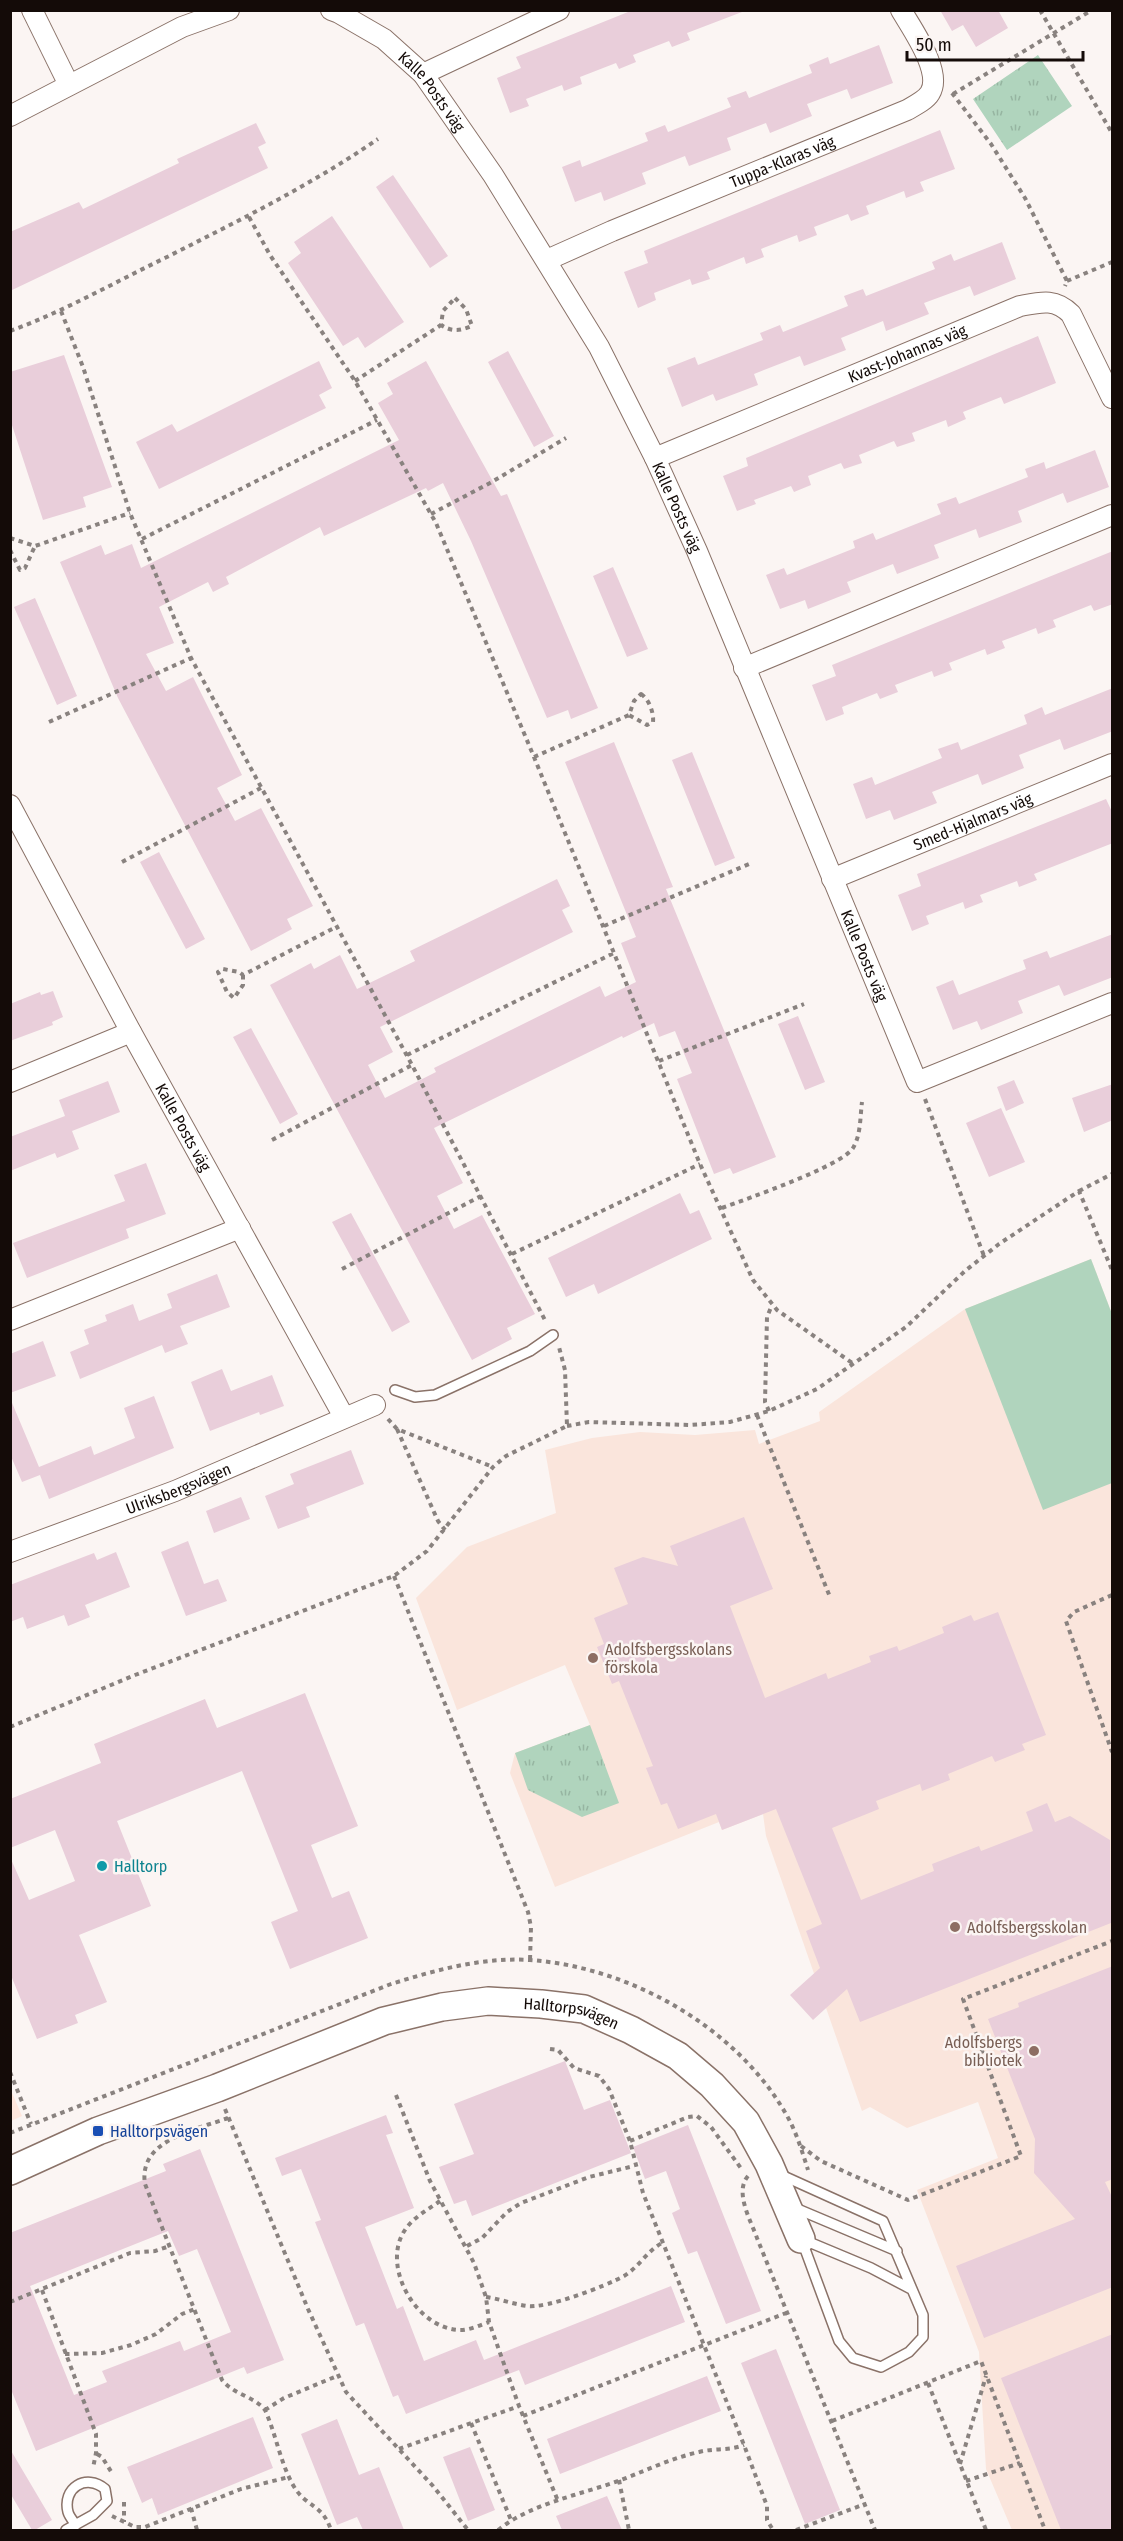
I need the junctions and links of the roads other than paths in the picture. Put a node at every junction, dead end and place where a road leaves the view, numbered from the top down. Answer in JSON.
{"nodes":[{"id":1,"x":32,"y":10,"type":"edge"},
{"id":2,"x":229,"y":10,"type":"edge"},
{"id":3,"x":330,"y":10,"type":"edge"},
{"id":4,"x":559,"y":10,"type":"edge"},
{"id":5,"x":901,"y":10,"type":"edge"},
{"id":6,"x":423,"y":74,"type":"junction"},
{"id":7,"x":69,"y":86,"type":"junction"},
{"id":8,"x":10,"y":116,"type":"edge"},
{"id":9,"x":547,"y":260,"type":"junction"},
{"id":10,"x":1113,"y":398,"type":"edge"},
{"id":11,"x":655,"y":458,"type":"junction"},
{"id":12,"x":1113,"y":515,"type":"edge"},
{"id":13,"x":744,"y":668,"type":"junction"},
{"id":14,"x":1113,"y":764,"type":"edge"},
{"id":15,"x":10,"y":805,"type":"edge"},
{"id":16,"x":832,"y":879,"type":"junction"},
{"id":17,"x":1113,"y":1003,"type":"edge"},
{"id":18,"x":131,"y":1032,"type":"junction"},
{"id":19,"x":10,"y":1082,"type":"edge"},
{"id":20,"x":240,"y":1228,"type":"junction"},
{"id":21,"x":10,"y":1320,"type":"edge"},
{"id":22,"x":553,"y":1335,"type":"road end"},
{"id":23,"x":395,"y":1390,"type":"dead end"},
{"id":24,"x":375,"y":1405,"type":"road end"},
{"id":25,"x":344,"y":1418,"type":"junction"},
{"id":26,"x":10,"y":1552,"type":"edge"},
{"id":27,"x":762,"y":2170,"type":"junction"},
{"id":28,"x":10,"y":2171,"type":"edge"},
{"id":29,"x":786,"y":2204,"type":"junction"},
{"id":30,"x":801,"y":2239,"type":"junction"},
{"id":31,"x":897,"y":2251,"type":"junction"},
{"id":32,"x":911,"y":2289,"type":"junction"},
{"id":33,"x":76,"y":2525,"type":"junction"},
{"id":34,"x":66,"y":2530,"type":"edge"}],
"edges":[{"from":1,"to":7,"type":"street"},
{"from":2,"to":7,"type":"street"},
{"from":3,"to":6,"type":"street","name":"Kalle Posts väg"},
{"from":4,"to":6,"type":"street"},
{"from":5,"to":9,"type":"street","name":"Tuppa-Klaras väg"},
{"from":6,"to":9,"type":"street","name":"Kalle Posts väg"},
{"from":7,"to":8,"type":"street"},
{"from":9,"to":11,"type":"street","name":"Kalle Posts väg"},
{"from":10,"to":11,"type":"street","name":"Kvast-Johannas väg"},
{"from":11,"to":13,"type":"street","name":"Kalle Posts väg"},
{"from":12,"to":13,"type":"street"},
{"from":13,"to":16,"type":"street","name":"Kalle Posts väg"},
{"from":14,"to":16,"type":"street","name":"Smed-Hjalmars väg"},
{"from":15,"to":18,"type":"street","name":"Kalle Posts väg"},
{"from":16,"to":17,"type":"street","name":"Kalle Posts väg"},
{"from":18,"to":19,"type":"street"},
{"from":18,"to":20,"type":"street","name":"Kalle Posts väg"},
{"from":20,"to":21,"type":"street"},
{"from":20,"to":25,"type":"street","name":"Kalle Posts väg"},
{"from":22,"to":23,"type":"lane"},
{"from":24,"to":25,"type":"street"},
{"from":25,"to":26,"type":"street","name":"Ulriksbergsvägen"},
{"from":27,"to":28,"type":"street","name":"Halltorpsvägen"},
{"from":27,"to":29,"type":"street","name":"Halltorpsvägen"},
{"from":27,"to":31,"type":"lane"},
{"from":29,"to":30,"type":"street","name":"Halltorpsvägen"},
{"from":29,"to":31,"type":"lane"},
{"from":30,"to":32,"type":"lane"},
{"from":30,"to":32,"type":"lane"},
{"from":31,"to":32,"type":"lane"},
{"from":33,"to":33,"type":"lane"},
{"from":33,"to":34,"type":"lane"}]}
